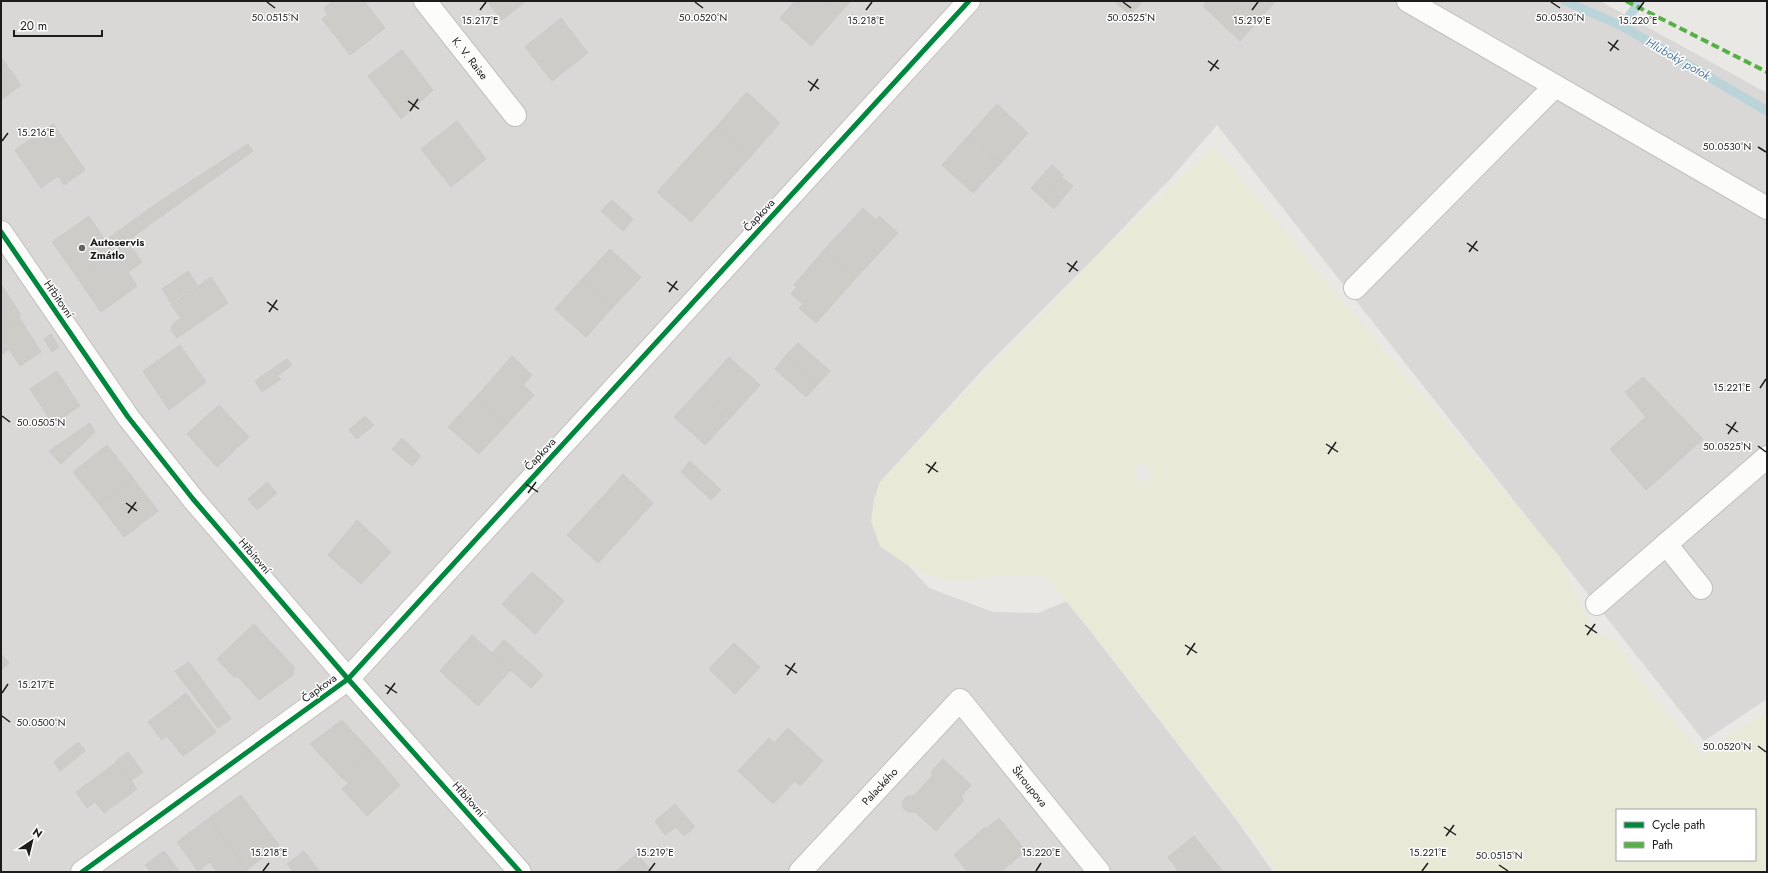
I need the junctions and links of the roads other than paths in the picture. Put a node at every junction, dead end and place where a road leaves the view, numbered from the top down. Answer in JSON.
{"nodes":[{"id":1,"x":425,"y":1,"type":"edge"},
{"id":2,"x":969,"y":1,"type":"edge"},
{"id":3,"x":1408,"y":1,"type":"edge"},
{"id":4,"x":1554,"y":86,"type":"junction"},
{"id":5,"x":515,"y":115,"type":"dead end"},
{"id":6,"x":1767,"y":208,"type":"edge"},
{"id":7,"x":1,"y":232,"type":"edge"},
{"id":8,"x":1355,"y":288,"type":"dead end"},
{"id":9,"x":1767,"y":457,"type":"edge"},
{"id":10,"x":1666,"y":544,"type":"junction"},
{"id":11,"x":1701,"y":588,"type":"dead end"},
{"id":12,"x":1597,"y":604,"type":"dead end"},
{"id":13,"x":348,"y":679,"type":"junction"},
{"id":14,"x":960,"y":700,"type":"joint"},
{"id":15,"x":82,"y":872,"type":"edge"},
{"id":16,"x":520,"y":872,"type":"edge"},
{"id":17,"x":800,"y":872,"type":"edge"},
{"id":18,"x":1099,"y":872,"type":"edge"}],
"edges":[{"from":1,"to":5,"type":"street","name":"K. V. Raise"},
{"from":2,"to":13,"type":"street","name":"Čapkova"},
{"from":3,"to":4,"type":"street"},
{"from":4,"to":6,"type":"street"},
{"from":4,"to":8,"type":"street"},
{"from":7,"to":13,"type":"street","name":"Hřbitovní"},
{"from":9,"to":10,"type":"street"},
{"from":10,"to":11,"type":"street"},
{"from":10,"to":12,"type":"street"},
{"from":13,"to":15,"type":"street","name":"Čapkova"},
{"from":13,"to":16,"type":"street","name":"Hřbitovní"},
{"from":14,"to":17,"type":"street","name":"Palackého"},
{"from":14,"to":18,"type":"street","name":"Škroupova"}]}
